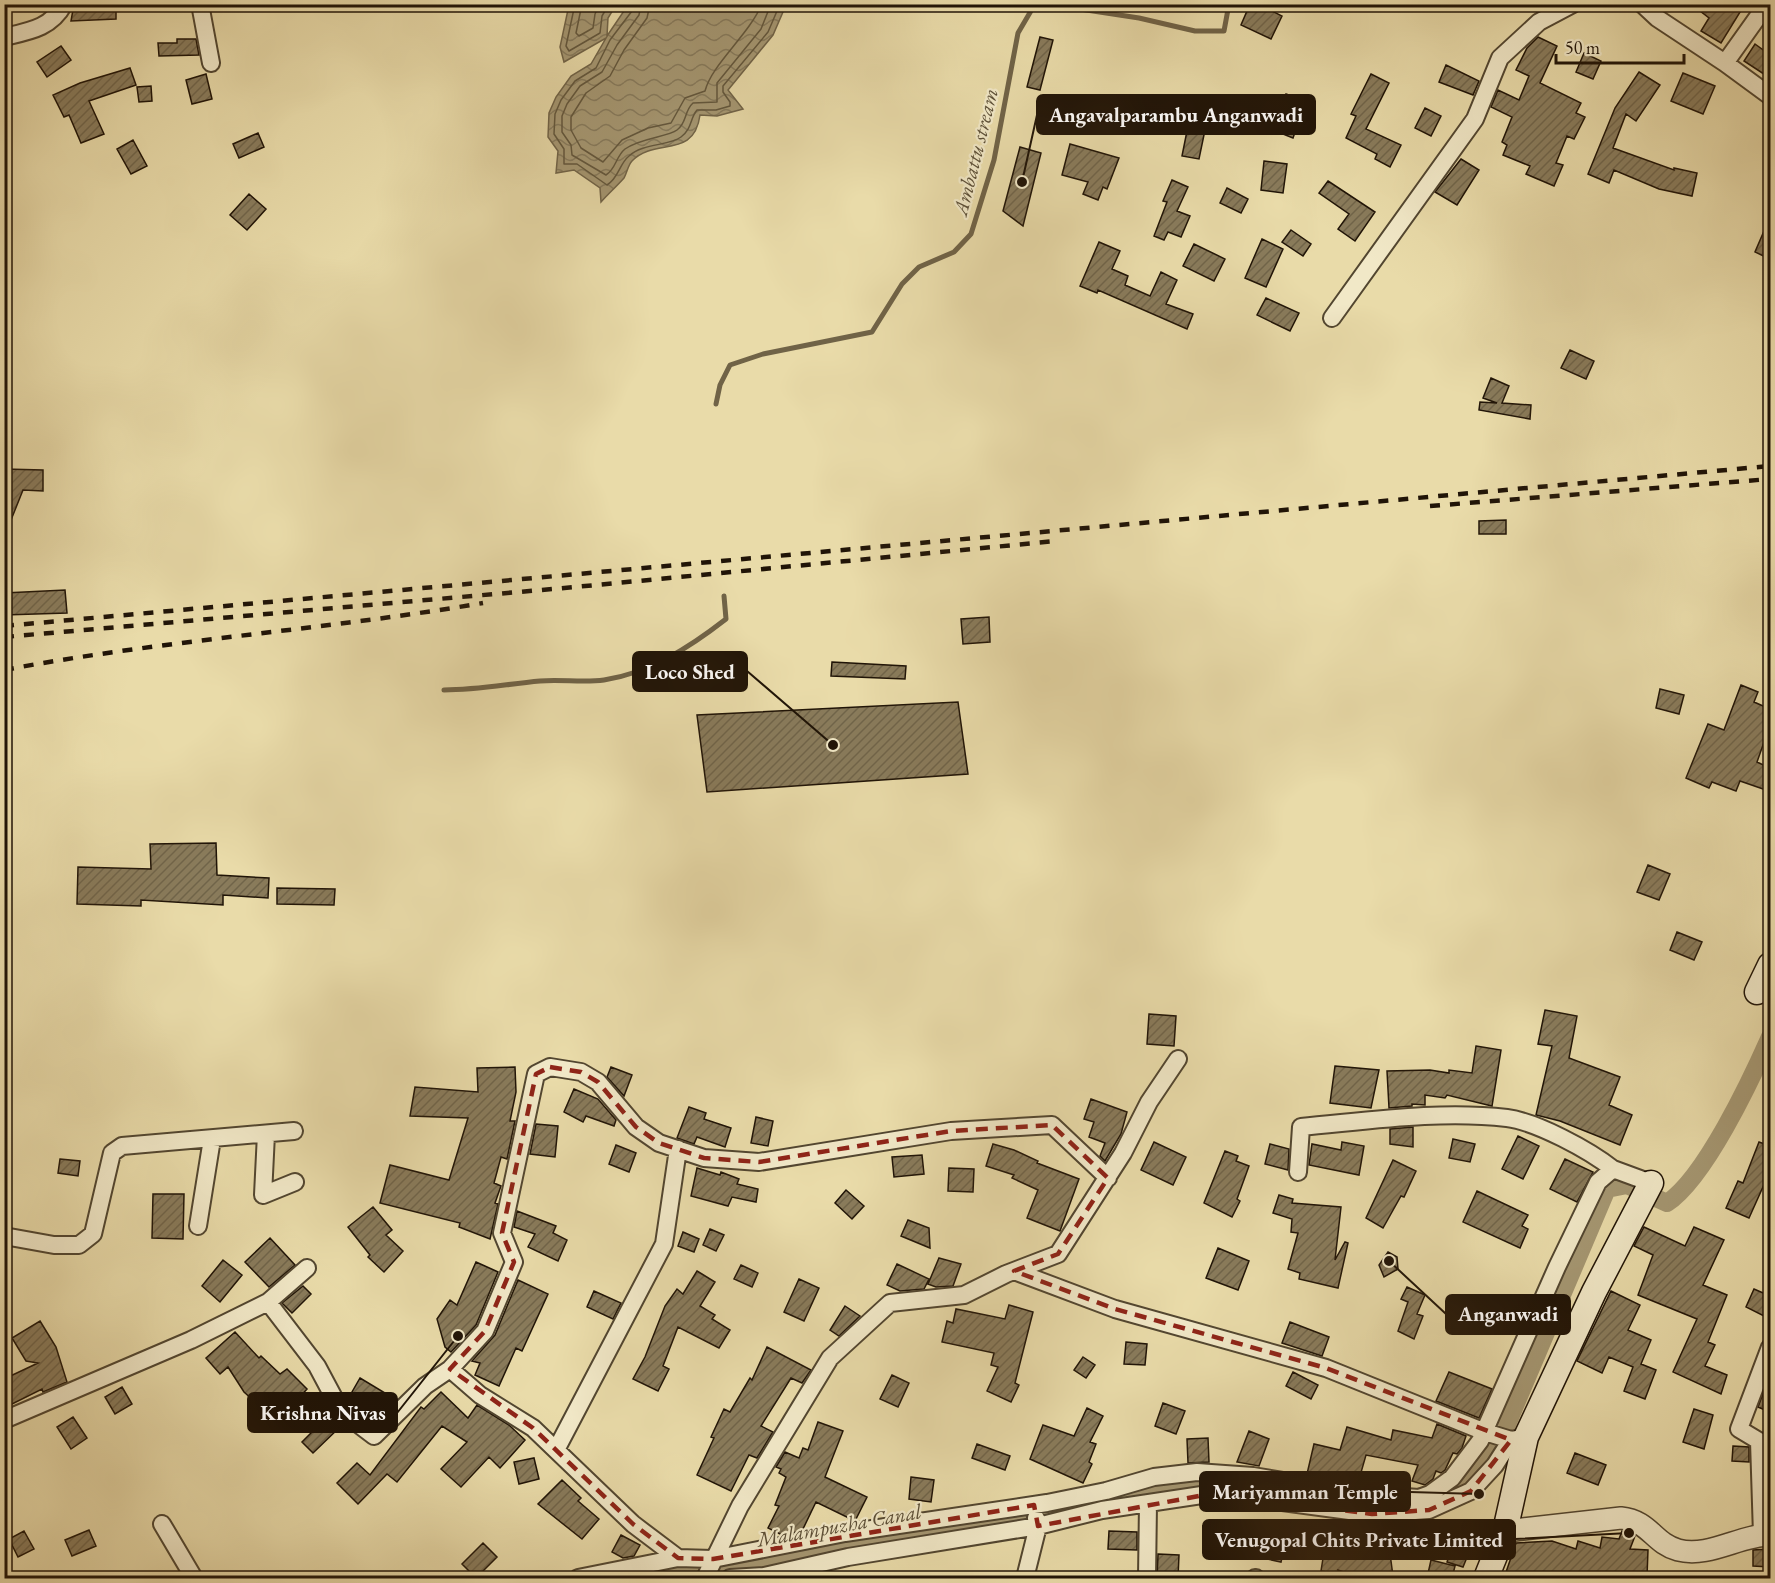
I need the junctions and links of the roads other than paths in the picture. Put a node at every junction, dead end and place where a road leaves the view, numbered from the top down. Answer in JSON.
{"nodes":[{"id":1,"x":64,"y":4,"type":"edge"},
{"id":2,"x":200,"y":4,"type":"edge"},
{"id":3,"x":1573,"y":4,"type":"edge"},
{"id":4,"x":1642,"y":4,"type":"edge"},
{"id":5,"x":1767,"y":4,"type":"edge"},
{"id":6,"x":4,"y":37,"type":"edge"},
{"id":7,"x":212,"y":63,"type":"dead end"},
{"id":8,"x":1725,"y":63,"type":"junction"},
{"id":9,"x":1770,"y":96,"type":"edge"},
{"id":10,"x":1332,"y":318,"type":"dead end"},
{"id":11,"x":1770,"y":965,"type":"edge"},
{"id":12,"x":1757,"y":992,"type":"dead end"},
{"id":13,"x":1178,"y":1059,"type":"dead end"},
{"id":14,"x":294,"y":1131,"type":"dead end"},
{"id":15,"x":266,"y":1134,"type":"junction"},
{"id":16,"x":212,"y":1139,"type":"junction"},
{"id":17,"x":678,"y":1149,"type":"junction"},
{"id":18,"x":1613,"y":1170,"type":"junction"},
{"id":19,"x":1298,"y":1172,"type":"dead end"},
{"id":20,"x":1108,"y":1178,"type":"junction"},
{"id":21,"x":295,"y":1182,"type":"dead end"},
{"id":22,"x":1645,"y":1192,"type":"joint"},
{"id":23,"x":198,"y":1227,"type":"dead end"},
{"id":24,"x":4,"y":1236,"type":"edge"},
{"id":25,"x":307,"y":1268,"type":"dead end"},
{"id":26,"x":1014,"y":1271,"type":"junction"},
{"id":27,"x":268,"y":1302,"type":"junction"},
{"id":28,"x":1770,"y":1347,"type":"edge"},
{"id":29,"x":450,"y":1369,"type":"junction"},
{"id":30,"x":4,"y":1420,"type":"edge"},
{"id":31,"x":1485,"y":1432,"type":"junction"},
{"id":32,"x":1519,"y":1439,"type":"junction"},
{"id":33,"x":556,"y":1450,"type":"junction"},
{"id":34,"x":1034,"y":1504,"type":"junction"},
{"id":35,"x":1148,"y":1504,"type":"junction"},
{"id":36,"x":162,"y":1524,"type":"dead end"},
{"id":37,"x":1038,"y":1526,"type":"junction"},
{"id":38,"x":1505,"y":1531,"type":"junction"},
{"id":39,"x":1766,"y":1535,"type":"edge"},
{"id":40,"x":678,"y":1558,"type":"junction"},
{"id":41,"x":713,"y":1559,"type":"junction"},
{"id":42,"x":194,"y":1578,"type":"edge"},
{"id":43,"x":578,"y":1578,"type":"edge"},
{"id":44,"x":705,"y":1578,"type":"edge"},
{"id":45,"x":730,"y":1578,"type":"edge"},
{"id":46,"x":1025,"y":1578,"type":"edge"},
{"id":47,"x":1148,"y":1578,"type":"edge"},
{"id":48,"x":1486,"y":1578,"type":"edge"}],
"edges":[{"from":1,"to":6,"type":"street"},
{"from":2,"to":7,"type":"street"},
{"from":3,"to":10,"type":"street"},
{"from":4,"to":8,"type":"street"},
{"from":5,"to":8,"type":"street"},
{"from":8,"to":9,"type":"street"},
{"from":11,"to":12,"type":"main road"},
{"from":13,"to":20,"type":"street"},
{"from":14,"to":15,"type":"street"},
{"from":15,"to":16,"type":"street"},
{"from":15,"to":21,"type":"street"},
{"from":16,"to":23,"type":"street"},
{"from":16,"to":24,"type":"street"},
{"from":17,"to":20,"type":"street"},
{"from":17,"to":29,"type":"street"},
{"from":17,"to":33,"type":"street"},
{"from":18,"to":19,"type":"street"},
{"from":18,"to":22,"type":"street"},
{"from":18,"to":31,"type":"street"},
{"from":20,"to":26,"type":"street"},
{"from":22,"to":32,"type":"main road"},
{"from":25,"to":27,"type":"street"},
{"from":26,"to":31,"type":"street"},
{"from":26,"to":41,"type":"street"},
{"from":27,"to":29,"type":"street"},
{"from":27,"to":30,"type":"street"},
{"from":28,"to":39,"type":"street"},
{"from":29,"to":33,"type":"street"},
{"from":31,"to":32,"type":"street"},
{"from":31,"to":34,"type":"street"},
{"from":32,"to":35,"type":"street"},
{"from":32,"to":38,"type":"main road"},
{"from":33,"to":40,"type":"street"},
{"from":34,"to":37,"type":"street"},
{"from":34,"to":41,"type":"street"},
{"from":35,"to":37,"type":"street"},
{"from":35,"to":47,"type":"street"},
{"from":36,"to":42,"type":"street"},
{"from":37,"to":45,"type":"street"},
{"from":37,"to":46,"type":"street"},
{"from":38,"to":39,"type":"street"},
{"from":38,"to":48,"type":"main road"},
{"from":40,"to":41,"type":"street"},
{"from":40,"to":43,"type":"street"},
{"from":41,"to":44,"type":"street"}]}
